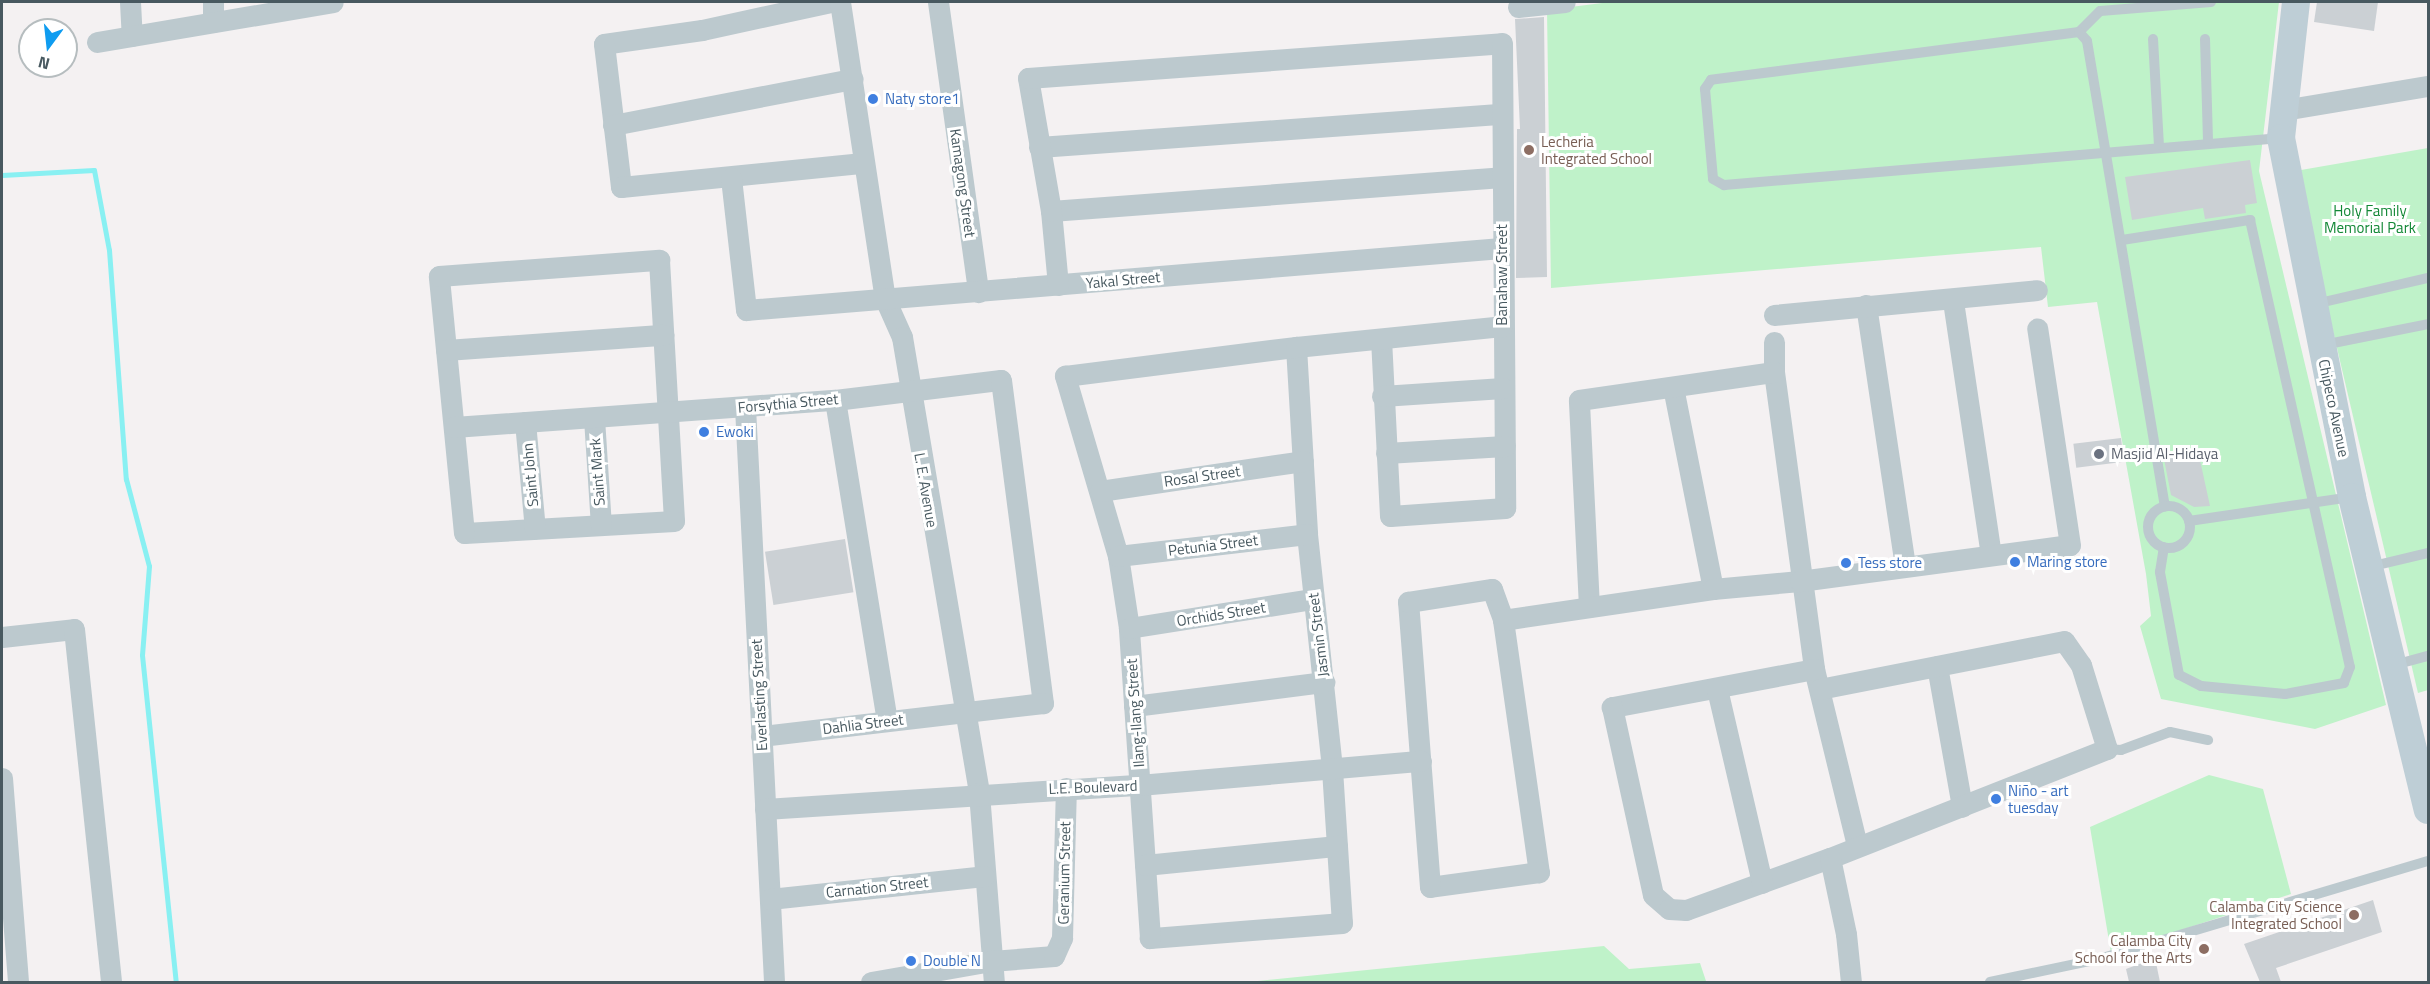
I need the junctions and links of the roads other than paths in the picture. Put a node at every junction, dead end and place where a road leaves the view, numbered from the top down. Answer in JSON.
{"nodes":[{"id":1,"x":130,"y":2,"type":"edge"},
{"id":2,"x":333,"y":2,"type":"edge"},
{"id":3,"x":831,"y":2,"type":"edge"},
{"id":4,"x":840,"y":2,"type":"edge"},
{"id":5,"x":938,"y":2,"type":"edge"},
{"id":6,"x":1565,"y":2,"type":"edge"},
{"id":7,"x":2211,"y":2,"type":"edge"},
{"id":8,"x":2296,"y":2,"type":"edge"},
{"id":9,"x":293,"y":5,"type":"edge"},
{"id":10,"x":1518,"y":7,"type":"dead end"},
{"id":11,"x":213,"y":12,"type":"edge"},
{"id":12,"x":2079,"y":32,"type":"junction"},
{"id":13,"x":132,"y":36,"type":"junction"},
{"id":14,"x":2153,"y":39,"type":"dead end"},
{"id":15,"x":2205,"y":39,"type":"dead end"},
{"id":16,"x":97,"y":42,"type":"dead end"},
{"id":17,"x":853,"y":80,"type":"junction"},
{"id":18,"x":2428,"y":86,"type":"edge"},
{"id":19,"x":2284,"y":110,"type":"junction"},
{"id":20,"x":1502,"y":114,"type":"junction"},
{"id":21,"x":613,"y":124,"type":"junction"},
{"id":22,"x":2281,"y":138,"type":"junction"},
{"id":23,"x":2208,"y":141,"type":"junction"},
{"id":24,"x":2159,"y":145,"type":"junction"},
{"id":25,"x":1039,"y":147,"type":"junction"},
{"id":26,"x":2106,"y":150,"type":"junction"},
{"id":27,"x":864,"y":163,"type":"junction"},
{"id":28,"x":1502,"y":177,"type":"junction"},
{"id":29,"x":731,"y":178,"type":"junction"},
{"id":30,"x":1051,"y":211,"type":"junction"},
{"id":31,"x":2122,"y":240,"type":"junction"},
{"id":32,"x":1501,"y":248,"type":"junction"},
{"id":33,"x":2428,"y":278,"type":"edge"},
{"id":34,"x":1058,"y":285,"type":"junction"},
{"id":35,"x":2037,"y":290,"type":"dead end"},
{"id":36,"x":978,"y":292,"type":"junction"},
{"id":37,"x":885,"y":299,"type":"junction"},
{"id":38,"x":1953,"y":301,"type":"junction"},
{"id":39,"x":1866,"y":305,"type":"junction"},
{"id":40,"x":2312,"y":305,"type":"junction"},
{"id":41,"x":1774,"y":315,"type":"dead end"},
{"id":42,"x":2428,"y":324,"type":"edge"},
{"id":43,"x":1502,"y":326,"type":"junction"},
{"id":44,"x":2037,"y":328,"type":"dead end"},
{"id":45,"x":663,"y":335,"type":"junction"},
{"id":46,"x":1381,"y":340,"type":"junction"},
{"id":47,"x":1774,"y":342,"type":"dead end"},
{"id":48,"x":2320,"y":345,"type":"junction"},
{"id":49,"x":1296,"y":347,"type":"junction"},
{"id":50,"x":446,"y":350,"type":"junction"},
{"id":51,"x":1774,"y":372,"type":"junction"},
{"id":52,"x":1673,"y":387,"type":"junction"},
{"id":53,"x":1503,"y":388,"type":"junction"},
{"id":54,"x":909,"y":390,"type":"junction"},
{"id":55,"x":1382,"y":396,"type":"junction"},
{"id":56,"x":835,"y":400,"type":"junction"},
{"id":57,"x":745,"y":407,"type":"junction"},
{"id":58,"x":667,"y":414,"type":"junction"},
{"id":59,"x":594,"y":418,"type":"junction"},
{"id":60,"x":525,"y":422,"type":"junction"},
{"id":61,"x":454,"y":427,"type":"junction"},
{"id":62,"x":1505,"y":446,"type":"junction"},
{"id":63,"x":1386,"y":453,"type":"junction"},
{"id":64,"x":1303,"y":461,"type":"junction"},
{"id":65,"x":1100,"y":491,"type":"junction"},
{"id":66,"x":2352,"y":497,"type":"junction"},
{"id":67,"x":2312,"y":502,"type":"junction"},
{"id":68,"x":2165,"y":507,"type":"junction"},
{"id":69,"x":2189,"y":521,"type":"junction"},
{"id":70,"x":601,"y":525,"type":"junction"},
{"id":71,"x":535,"y":529,"type":"junction"},
{"id":72,"x":1307,"y":534,"type":"junction"},
{"id":73,"x":2164,"y":548,"type":"junction"},
{"id":74,"x":2428,"y":553,"type":"edge"},
{"id":75,"x":1991,"y":554,"type":"junction"},
{"id":76,"x":1118,"y":556,"type":"junction"},
{"id":77,"x":1905,"y":565,"type":"junction"},
{"id":78,"x":2369,"y":567,"type":"junction"},
{"id":79,"x":1800,"y":581,"type":"junction"},
{"id":80,"x":1713,"y":589,"type":"junction"},
{"id":81,"x":1313,"y":599,"type":"junction"},
{"id":82,"x":1589,"y":607,"type":"junction"},
{"id":83,"x":1503,"y":620,"type":"junction"},
{"id":84,"x":1129,"y":628,"type":"junction"},
{"id":85,"x":2,"y":637,"type":"edge"},
{"id":86,"x":2428,"y":656,"type":"edge"},
{"id":87,"x":2392,"y":665,"type":"junction"},
{"id":88,"x":1937,"y":666,"type":"junction"},
{"id":89,"x":1817,"y":679,"type":"junction"},
{"id":90,"x":1324,"y":682,"type":"junction"},
{"id":91,"x":1718,"y":689,"type":"junction"},
{"id":92,"x":1134,"y":706,"type":"junction"},
{"id":93,"x":966,"y":711,"type":"junction"},
{"id":94,"x":886,"y":721,"type":"junction"},
{"id":95,"x":761,"y":736,"type":"junction"},
{"id":96,"x":2208,"y":740,"type":"dead end"},
{"id":97,"x":2107,"y":749,"type":"junction"},
{"id":98,"x":1421,"y":760,"type":"junction"},
{"id":99,"x":1332,"y":769,"type":"junction"},
{"id":100,"x":2,"y":778,"type":"edge"},
{"id":101,"x":2425,"y":778,"type":"edge"},
{"id":102,"x":1140,"y":785,"type":"junction"},
{"id":103,"x":1065,"y":788,"type":"junction"},
{"id":104,"x":979,"y":793,"type":"junction"},
{"id":105,"x":1962,"y":807,"type":"junction"},
{"id":106,"x":765,"y":809,"type":"junction"},
{"id":107,"x":2428,"y":810,"type":"edge"},
{"id":108,"x":1337,"y":846,"type":"junction"},
{"id":109,"x":1857,"y":846,"type":"junction"},
{"id":110,"x":1830,"y":858,"type":"junction"},
{"id":111,"x":2428,"y":861,"type":"edge"},
{"id":112,"x":1145,"y":865,"type":"junction"},
{"id":113,"x":984,"y":876,"type":"junction"},
{"id":114,"x":1762,"y":883,"type":"junction"},
{"id":115,"x":770,"y":899,"type":"junction"},
{"id":116,"x":1150,"y":938,"type":"joint"},
{"id":117,"x":991,"y":961,"type":"junction"},
{"id":118,"x":18,"y":982,"type":"edge"},
{"id":119,"x":111,"y":982,"type":"edge"},
{"id":120,"x":774,"y":982,"type":"edge"},
{"id":121,"x":871,"y":982,"type":"edge"},
{"id":122,"x":994,"y":982,"type":"edge"},
{"id":123,"x":1851,"y":982,"type":"edge"},
{"id":124,"x":1990,"y":982,"type":"edge"}],
"edges":[{"from":1,"to":13,"type":"street"},
{"from":2,"to":9,"type":"street"},
{"from":3,"to":21,"type":"street"},
{"from":4,"to":17,"type":"street","name":"L. E. Avenue"},
{"from":5,"to":36,"type":"street","name":"Kamagong Street"},
{"from":6,"to":10,"type":"street"},
{"from":7,"to":12,"type":"lane"},
{"from":8,"to":19,"type":"main road","name":"Chipeco Avenue"},
{"from":9,"to":11,"type":"street"},
{"from":11,"to":13,"type":"street"},
{"from":12,"to":26,"type":"lane"},
{"from":12,"to":26,"type":"lane"},
{"from":13,"to":16,"type":"street"},
{"from":14,"to":24,"type":"lane"},
{"from":15,"to":23,"type":"lane"},
{"from":17,"to":21,"type":"street"},
{"from":17,"to":27,"type":"street","name":"L. E. Avenue"},
{"from":18,"to":19,"type":"street"},
{"from":19,"to":22,"type":"main road","name":"Chipeco Avenue"},
{"from":20,"to":25,"type":"street"},
{"from":20,"to":25,"type":"street","name":"Banahaw Street"},
{"from":20,"to":28,"type":"street","name":"Banahaw Street"},
{"from":21,"to":29,"type":"street"},
{"from":22,"to":23,"type":"lane"},
{"from":22,"to":40,"type":"main road","name":"Chipeco Avenue"},
{"from":23,"to":24,"type":"lane"},
{"from":24,"to":26,"type":"lane"},
{"from":25,"to":30,"type":"street"},
{"from":26,"to":31,"type":"lane"},
{"from":27,"to":29,"type":"street"},
{"from":27,"to":37,"type":"street","name":"L. E. Avenue"},
{"from":28,"to":30,"type":"street"},
{"from":28,"to":32,"type":"street","name":"Banahaw Street"},
{"from":29,"to":37,"type":"street","name":"Yakal Street"},
{"from":30,"to":34,"type":"street"},
{"from":31,"to":67,"type":"lane"},
{"from":31,"to":68,"type":"lane"},
{"from":32,"to":34,"type":"street","name":"Yakal Street"},
{"from":32,"to":43,"type":"street","name":"Banahaw Street"},
{"from":33,"to":40,"type":"lane"},
{"from":34,"to":36,"type":"street","name":"Yakal Street"},
{"from":35,"to":38,"type":"street"},
{"from":36,"to":37,"type":"street","name":"Yakal Street"},
{"from":37,"to":54,"type":"street","name":"L. E. Avenue"},
{"from":38,"to":39,"type":"street"},
{"from":38,"to":75,"type":"street"},
{"from":39,"to":41,"type":"street"},
{"from":39,"to":77,"type":"street"},
{"from":40,"to":48,"type":"main road","name":"Chipeco Avenue"},
{"from":42,"to":48,"type":"lane"},
{"from":43,"to":46,"type":"street"},
{"from":43,"to":53,"type":"street","name":"Banahaw Street"},
{"from":44,"to":75,"type":"street"},
{"from":45,"to":50,"type":"street"},
{"from":45,"to":50,"type":"street"},
{"from":45,"to":58,"type":"street"},
{"from":46,"to":49,"type":"street"},
{"from":46,"to":55,"type":"street"},
{"from":47,"to":51,"type":"street"},
{"from":48,"to":66,"type":"main road","name":"Chipeco Avenue"},
{"from":49,"to":64,"type":"street","name":"Jasmin Street"},
{"from":49,"to":65,"type":"street","name":"Ilang-Ilang Street"},
{"from":50,"to":61,"type":"street"},
{"from":51,"to":52,"type":"street"},
{"from":51,"to":79,"type":"street"},
{"from":52,"to":80,"type":"street"},
{"from":52,"to":82,"type":"street"},
{"from":53,"to":55,"type":"street"},
{"from":53,"to":62,"type":"street","name":"Banahaw Street"},
{"from":54,"to":56,"type":"street","name":"Forsythia Street"},
{"from":54,"to":93,"type":"street","name":"L. E. Avenue"},
{"from":54,"to":93,"type":"street","name":"Forsythia Street"},
{"from":55,"to":63,"type":"street"},
{"from":56,"to":57,"type":"street","name":"Forsythia Street"},
{"from":56,"to":94,"type":"street"},
{"from":57,"to":58,"type":"street","name":"Forsythia Street"},
{"from":57,"to":95,"type":"street","name":"Everlasting Street"},
{"from":58,"to":59,"type":"street","name":"Forsythia Street"},
{"from":58,"to":70,"type":"street"},
{"from":59,"to":60,"type":"street","name":"Forsythia Street"},
{"from":59,"to":70,"type":"street","name":"Saint Mark"},
{"from":60,"to":61,"type":"street","name":"Forsythia Street"},
{"from":60,"to":71,"type":"street","name":"Saint John"},
{"from":61,"to":71,"type":"street"},
{"from":62,"to":63,"type":"street"},
{"from":62,"to":63,"type":"street","name":"Banahaw Street"},
{"from":64,"to":65,"type":"street","name":"Rosal Street"},
{"from":64,"to":72,"type":"street","name":"Jasmin Street"},
{"from":65,"to":76,"type":"street","name":"Ilang-Ilang Street"},
{"from":66,"to":67,"type":"lane"},
{"from":66,"to":78,"type":"main road","name":"Chipeco Avenue"},
{"from":67,"to":69,"type":"lane"},
{"from":67,"to":73,"type":"lane"},
{"from":68,"to":69,"type":"lane"},
{"from":68,"to":73,"type":"lane"},
{"from":69,"to":73,"type":"lane"},
{"from":70,"to":71,"type":"street"},
{"from":72,"to":76,"type":"street","name":"Petunia Street"},
{"from":72,"to":81,"type":"street","name":"Jasmin Street"},
{"from":74,"to":78,"type":"lane"},
{"from":75,"to":77,"type":"street"},
{"from":76,"to":84,"type":"street","name":"Ilang-Ilang Street"},
{"from":77,"to":79,"type":"street"},
{"from":78,"to":87,"type":"main road","name":"Chipeco Avenue"},
{"from":79,"to":80,"type":"street"},
{"from":79,"to":89,"type":"street"},
{"from":80,"to":82,"type":"street"},
{"from":81,"to":84,"type":"street","name":"Orchids Street"},
{"from":81,"to":90,"type":"street","name":"Jasmin Street"},
{"from":82,"to":83,"type":"street"},
{"from":83,"to":98,"type":"street"},
{"from":83,"to":98,"type":"street"},
{"from":84,"to":92,"type":"street","name":"Ilang-Ilang Street"},
{"from":85,"to":119,"type":"street"},
{"from":86,"to":87,"type":"lane"},
{"from":87,"to":101,"type":"main road","name":"Chipeco Avenue"},
{"from":88,"to":89,"type":"street"},
{"from":88,"to":97,"type":"street"},
{"from":88,"to":105,"type":"street"},
{"from":89,"to":91,"type":"street"},
{"from":89,"to":109,"type":"street"},
{"from":90,"to":92,"type":"street"},
{"from":90,"to":99,"type":"street","name":"Jasmin Street"},
{"from":91,"to":114,"type":"street"},
{"from":91,"to":114,"type":"street"},
{"from":92,"to":102,"type":"street","name":"Ilang-Ilang Street"},
{"from":93,"to":94,"type":"street","name":"Dahlia Street"},
{"from":93,"to":104,"type":"street","name":"L. E. Avenue"},
{"from":94,"to":95,"type":"street","name":"Dahlia Street"},
{"from":95,"to":106,"type":"street","name":"Everlasting Street"},
{"from":96,"to":97,"type":"lane"},
{"from":97,"to":105,"type":"street"},
{"from":98,"to":99,"type":"street","name":"L.E. Boulevard"},
{"from":99,"to":102,"type":"street","name":"L.E. Boulevard"},
{"from":99,"to":108,"type":"street","name":"Jasmin Street"},
{"from":100,"to":118,"type":"street"},
{"from":101,"to":107,"type":"main road","name":"Chipeco Avenue"},
{"from":102,"to":103,"type":"street","name":"L.E. Boulevard"},
{"from":102,"to":112,"type":"street","name":"Ilang-Ilang Street"},
{"from":103,"to":104,"type":"street","name":"L.E. Boulevard"},
{"from":103,"to":117,"type":"street","name":"Geranium Street"},
{"from":104,"to":106,"type":"street","name":"L.E. Boulevard"},
{"from":104,"to":113,"type":"street","name":"L. E. Avenue"},
{"from":105,"to":109,"type":"street"},
{"from":106,"to":115,"type":"street","name":"Everlasting Street"},
{"from":108,"to":112,"type":"street"},
{"from":108,"to":116,"type":"street","name":"Jasmin Street"},
{"from":109,"to":110,"type":"street"},
{"from":110,"to":114,"type":"street"},
{"from":110,"to":123,"type":"street"},
{"from":111,"to":124,"type":"lane"},
{"from":112,"to":116,"type":"street","name":"Ilang-Ilang Street"},
{"from":113,"to":115,"type":"street","name":"Carnation Street"},
{"from":113,"to":117,"type":"street","name":"L. E. Avenue"},
{"from":115,"to":120,"type":"street","name":"Everlasting Street"},
{"from":117,"to":121,"type":"street"},
{"from":117,"to":122,"type":"street","name":"L. E. Avenue"}]}
